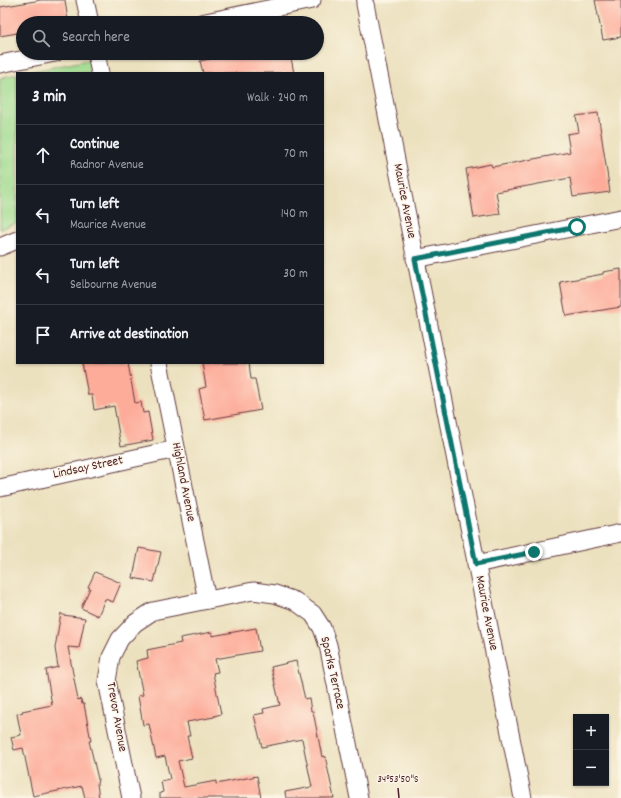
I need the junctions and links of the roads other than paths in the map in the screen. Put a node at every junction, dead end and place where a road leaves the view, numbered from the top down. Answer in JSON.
{"nodes":[{"id":1,"x":86,"y":0,"type":"edge"},
{"id":2,"x":312,"y":0,"type":"edge"},
{"id":3,"x":363,"y":1,"type":"edge"},
{"id":4,"x":89,"y":16,"type":"edge"},
{"id":5,"x":235,"y":16,"type":"edge"},
{"id":6,"x":20,"y":60,"type":"edge"},
{"id":7,"x":97,"y":60,"type":"edge"},
{"id":8,"x":0,"y":64,"type":"edge"},
{"id":9,"x":100,"y":72,"type":"edge"},
{"id":10,"x":621,"y":218,"type":"edge"},
{"id":11,"x":16,"y":240,"type":"edge"},
{"id":12,"x":0,"y":247,"type":"edge"},
{"id":13,"x":415,"y":259,"type":"junction"},
{"id":14,"x":159,"y":364,"type":"edge"},
{"id":15,"x":176,"y":449,"type":"junction"},
{"id":16,"x":0,"y":488,"type":"edge"},
{"id":17,"x":621,"y":533,"type":"edge"},
{"id":18,"x":476,"y":564,"type":"junction"},
{"id":19,"x":207,"y":600,"type":"junction"},
{"id":20,"x":131,"y":798,"type":"edge"},
{"id":21,"x":359,"y":798,"type":"edge"},
{"id":22,"x":523,"y":798,"type":"edge"}],
"edges":[{"from":1,"to":4,"type":"street"},
{"from":2,"to":5,"type":"street"},
{"from":3,"to":13,"type":"street","name":"Maurice Avenue"},
{"from":6,"to":8,"type":"street"},
{"from":7,"to":9,"type":"street"},
{"from":10,"to":13,"type":"street"},
{"from":11,"to":12,"type":"street"},
{"from":13,"to":18,"type":"street","name":"Maurice Avenue"},
{"from":14,"to":15,"type":"street","name":"Highland Avenue"},
{"from":15,"to":16,"type":"street","name":"Lindsay Street"},
{"from":15,"to":19,"type":"street","name":"Highland Avenue"},
{"from":17,"to":18,"type":"street"},
{"from":18,"to":22,"type":"street","name":"Maurice Avenue"},
{"from":19,"to":20,"type":"street","name":"Trevor Avenue"},
{"from":19,"to":21,"type":"street","name":"Sparks Terrace"}]}
